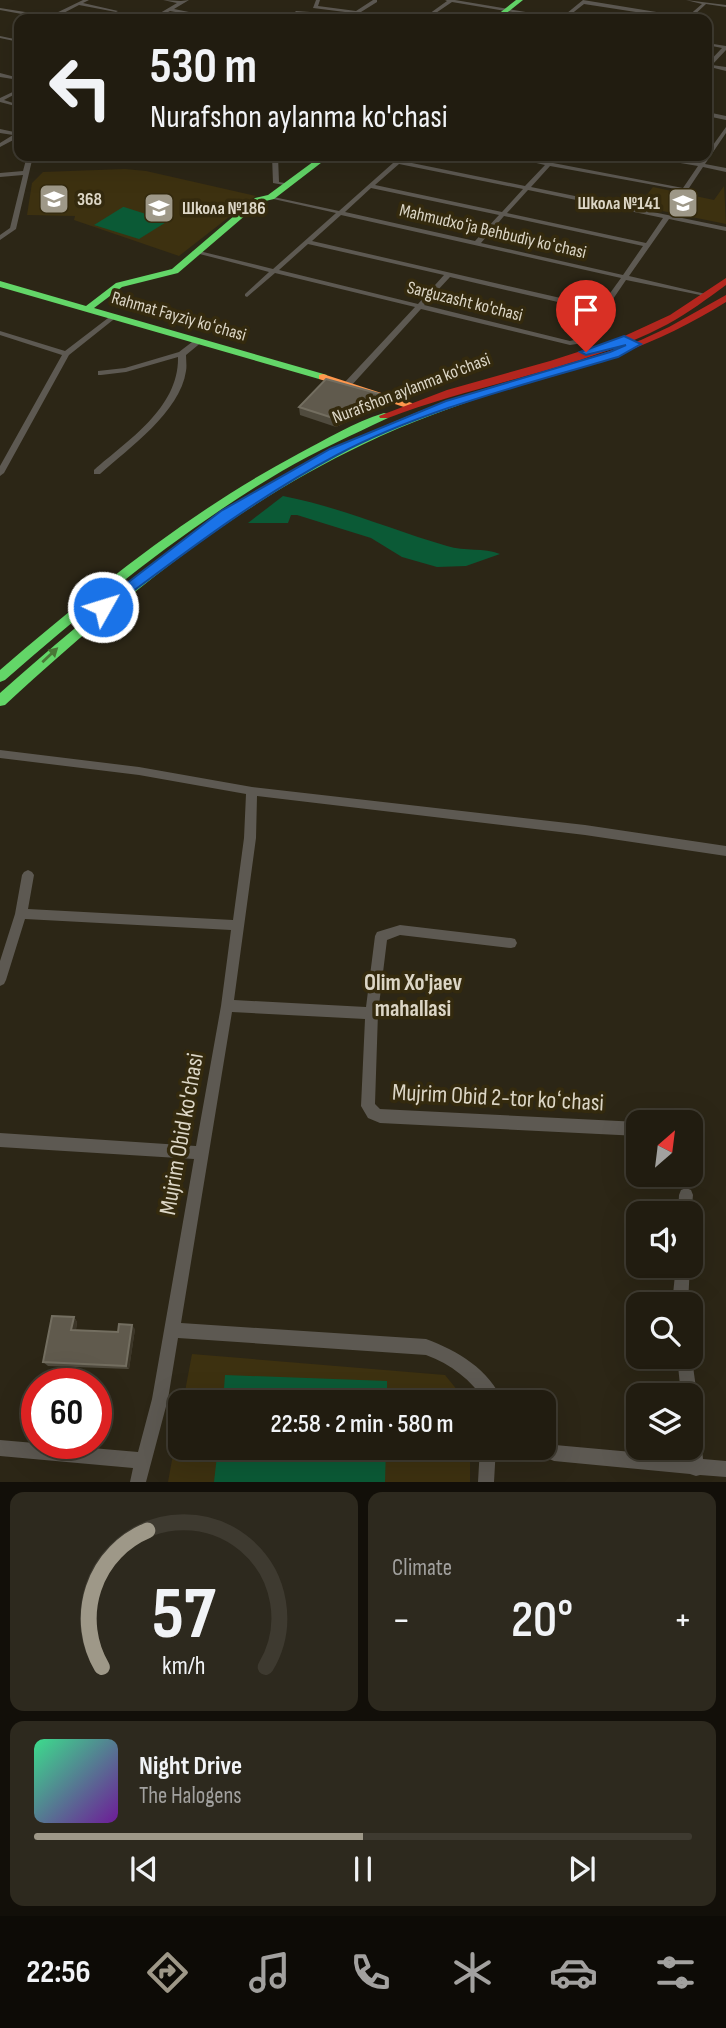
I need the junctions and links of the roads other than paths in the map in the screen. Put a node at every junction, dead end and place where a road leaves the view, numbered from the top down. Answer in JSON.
{"nodes":[{"id":1,"x":87,"y":0,"type":"edge"},
{"id":2,"x":165,"y":0,"type":"edge"},
{"id":3,"x":318,"y":0,"type":"edge"},
{"id":4,"x":449,"y":0,"type":"edge"},
{"id":5,"x":520,"y":0,"type":"edge"},
{"id":6,"x":688,"y":0,"type":"edge"},
{"id":7,"x":184,"y":1,"type":"edge"},
{"id":8,"x":375,"y":1,"type":"edge"},
{"id":9,"x":584,"y":1,"type":"edge"},
{"id":10,"x":705,"y":3,"type":"junction"},
{"id":11,"x":79,"y":4,"type":"junction"},
{"id":12,"x":726,"y":6,"type":"edge"},
{"id":13,"x":0,"y":9,"type":"edge"},
{"id":14,"x":171,"y":10,"type":"junction"},
{"id":15,"x":116,"y":11,"type":"dead end"},
{"id":16,"x":296,"y":12,"type":"dead end"},
{"id":17,"x":27,"y":14,"type":"edge"},
{"id":18,"x":58,"y":14,"type":"edge"},
{"id":19,"x":163,"y":14,"type":"edge"},
{"id":20,"x":187,"y":14,"type":"edge"},
{"id":21,"x":323,"y":14,"type":"edge"},
{"id":22,"x":351,"y":14,"type":"edge"},
{"id":23,"x":353,"y":14,"type":"edge"},
{"id":24,"x":431,"y":14,"type":"edge"},
{"id":25,"x":498,"y":14,"type":"edge"},
{"id":26,"x":502,"y":14,"type":"edge"},
{"id":27,"x":567,"y":14,"type":"edge"},
{"id":28,"x":659,"y":14,"type":"edge"},
{"id":29,"x":693,"y":14,"type":"edge"},
{"id":30,"x":14,"y":36,"type":"edge"},
{"id":31,"x":0,"y":37,"type":"edge"},
{"id":32,"x":9,"y":39,"type":"junction"},
{"id":33,"x":14,"y":40,"type":"edge"},
{"id":34,"x":0,"y":44,"type":"edge"},
{"id":35,"x":726,"y":47,"type":"edge"},
{"id":36,"x":712,"y":61,"type":"edge"},
{"id":37,"x":726,"y":129,"type":"edge"},
{"id":38,"x":712,"y":140,"type":"edge"},
{"id":39,"x":718,"y":141,"type":"junction"},
{"id":40,"x":712,"y":150,"type":"edge"},
{"id":41,"x":29,"y":161,"type":"edge"},
{"id":42,"x":275,"y":161,"type":"edge"},
{"id":43,"x":319,"y":161,"type":"edge"},
{"id":44,"x":398,"y":161,"type":"edge"},
{"id":45,"x":414,"y":161,"type":"edge"},
{"id":46,"x":534,"y":161,"type":"edge"},
{"id":47,"x":552,"y":161,"type":"edge"},
{"id":48,"x":676,"y":161,"type":"edge"},
{"id":49,"x":704,"y":161,"type":"edge"},
{"id":50,"x":549,"y":164,"type":"junction"},
{"id":51,"x":701,"y":166,"type":"junction"},
{"id":52,"x":726,"y":170,"type":"edge"},
{"id":53,"x":25,"y":173,"type":"junction"},
{"id":54,"x":0,"y":175,"type":"edge"},
{"id":55,"x":288,"y":185,"type":"junction"},
{"id":56,"x":370,"y":186,"type":"junction"},
{"id":57,"x":528,"y":188,"type":"junction"},
{"id":58,"x":271,"y":197,"type":"junction"},
{"id":59,"x":341,"y":213,"type":"junction"},
{"id":60,"x":502,"y":215,"type":"junction"},
{"id":61,"x":667,"y":217,"type":"junction"},
{"id":62,"x":726,"y":229,"type":"edge"},
{"id":63,"x":0,"y":238,"type":"edge"},
{"id":64,"x":308,"y":242,"type":"junction"},
{"id":65,"x":477,"y":243,"type":"junction"},
{"id":66,"x":647,"y":245,"type":"junction"},
{"id":67,"x":195,"y":252,"type":"junction"},
{"id":68,"x":275,"y":271,"type":"junction"},
{"id":69,"x":448,"y":275,"type":"junction"},
{"id":70,"x":627,"y":276,"type":"junction"},
{"id":71,"x":726,"y":281,"type":"edge"},
{"id":72,"x":1,"y":285,"type":"edge"},
{"id":73,"x":247,"y":295,"type":"dead end"},
{"id":74,"x":708,"y":296,"type":"junction"},
{"id":75,"x":726,"y":298,"type":"edge"},
{"id":76,"x":419,"y":307,"type":"junction"},
{"id":77,"x":86,"y":310,"type":"junction"},
{"id":78,"x":602,"y":310,"type":"junction"},
{"id":79,"x":689,"y":315,"type":"junction"},
{"id":80,"x":114,"y":316,"type":"junction"},
{"id":81,"x":0,"y":333,"type":"edge"},
{"id":82,"x":200,"y":341,"type":"junction"},
{"id":83,"x":629,"y":343,"type":"junction"},
{"id":84,"x":66,"y":354,"type":"junction"},
{"id":85,"x":182,"y":354,"type":"junction"},
{"id":86,"x":101,"y":373,"type":"dead end"},
{"id":87,"x":348,"y":384,"type":"junction"},
{"id":88,"x":408,"y":405,"type":"junction"},
{"id":89,"x":97,"y":472,"type":"dead end"},
{"id":90,"x":0,"y":473,"type":"edge"},
{"id":91,"x":251,"y":481,"type":"junction"},
{"id":92,"x":266,"y":490,"type":"junction"},
{"id":93,"x":87,"y":600,"type":"junction"},
{"id":94,"x":103,"y":607,"type":"junction"},
{"id":95,"x":0,"y":677,"type":"edge"},
{"id":96,"x":0,"y":701,"type":"edge"},
{"id":97,"x":0,"y":754,"type":"edge"},
{"id":98,"x":252,"y":791,"type":"junction"},
{"id":99,"x":726,"y":851,"type":"edge"},
{"id":100,"x":28,"y":875,"type":"dead end"},
{"id":101,"x":21,"y":914,"type":"junction"},
{"id":102,"x":237,"y":925,"type":"junction"},
{"id":103,"x":511,"y":943,"type":"dead end"},
{"id":104,"x":0,"y":980,"type":"edge"},
{"id":105,"x":227,"y":1006,"type":"junction"},
{"id":106,"x":372,"y":1013,"type":"junction"},
{"id":107,"x":626,"y":1128,"type":"edge"},
{"id":108,"x":0,"y":1140,"type":"edge"},
{"id":109,"x":201,"y":1153,"type":"junction"},
{"id":110,"x":686,"y":1195,"type":"dead end"},
{"id":111,"x":686,"y":1201,"type":"edge"},
{"id":112,"x":171,"y":1330,"type":"junction"},
{"id":113,"x":488,"y":1390,"type":"edge"},
{"id":114,"x":0,"y":1448,"type":"edge"},
{"id":115,"x":556,"y":1453,"type":"edge"},
{"id":116,"x":487,"y":1460,"type":"edge"},
{"id":117,"x":695,"y":1460,"type":"edge"},
{"id":118,"x":143,"y":1461,"type":"junction"},
{"id":119,"x":696,"y":1468,"type":"junction"},
{"id":120,"x":726,"y":1469,"type":"edge"},
{"id":121,"x":138,"y":1482,"type":"edge"},
{"id":122,"x":486,"y":1482,"type":"edge"}],
"edges":[{"from":1,"to":11,"type":"street"},
{"from":2,"to":7,"type":"street"},
{"from":3,"to":22,"type":"street"},
{"from":4,"to":24,"type":"street"},
{"from":4,"to":25,"type":"street"},
{"from":5,"to":26,"type":"main road"},
{"from":6,"to":10,"type":"street"},
{"from":7,"to":14,"type":"street"},
{"from":8,"to":23,"type":"street"},
{"from":9,"to":27,"type":"street"},
{"from":9,"to":28,"type":"street"},
{"from":10,"to":12,"type":"street"},
{"from":10,"to":29,"type":"street"},
{"from":11,"to":15,"type":"street"},
{"from":11,"to":18,"type":"street"},
{"from":13,"to":17,"type":"street"},
{"from":14,"to":19,"type":"street"},
{"from":14,"to":20,"type":"street"},
{"from":16,"to":21,"type":"street"},
{"from":30,"to":32,"type":"street"},
{"from":31,"to":32,"type":"street"},
{"from":32,"to":33,"type":"street"},
{"from":32,"to":34,"type":"street"},
{"from":35,"to":36,"type":"street"},
{"from":37,"to":39,"type":"street"},
{"from":38,"to":39,"type":"street"},
{"from":39,"to":40,"type":"street"},
{"from":41,"to":53,"type":"street"},
{"from":42,"to":55,"type":"street"},
{"from":43,"to":55,"type":"main road"},
{"from":44,"to":56,"type":"street"},
{"from":45,"to":57,"type":"street"},
{"from":46,"to":50,"type":"street"},
{"from":47,"to":50,"type":"street"},
{"from":48,"to":51,"type":"street"},
{"from":49,"to":51,"type":"street"},
{"from":50,"to":51,"type":"street"},
{"from":50,"to":57,"type":"street"},
{"from":51,"to":52,"type":"street"},
{"from":53,"to":54,"type":"street"},
{"from":53,"to":63,"type":"street"},
{"from":55,"to":58,"type":"main road"},
{"from":56,"to":59,"type":"street"},
{"from":56,"to":60,"type":"street"},
{"from":57,"to":60,"type":"street"},
{"from":57,"to":61,"type":"street"},
{"from":58,"to":59,"type":"street","name":"Mahmudxoʻja Behbudiy koʻchasi"},
{"from":58,"to":67,"type":"main road"},
{"from":59,"to":64,"type":"street"},
{"from":59,"to":65,"type":"street","name":"Mahmudxoʻja Behbudiy koʻchasi"},
{"from":60,"to":65,"type":"street"},
{"from":60,"to":66,"type":"street"},
{"from":61,"to":62,"type":"street"},
{"from":61,"to":66,"type":"street","name":"Sarguzasht ko'chasi"},
{"from":64,"to":68,"type":"street"},
{"from":64,"to":69,"type":"street"},
{"from":65,"to":70,"type":"street","name":"Mahmudxoʻja Behbudiy koʻchasi"},
{"from":66,"to":70,"type":"street","name":"Sarguzasht ko'chasi"},
{"from":67,"to":68,"type":"street","name":"Sarguzasht ko'chasi"},
{"from":67,"to":77,"type":"main road"},
{"from":68,"to":73,"type":"street"},
{"from":68,"to":76,"type":"street","name":"Sarguzasht ko'chasi"},
{"from":69,"to":76,"type":"street"},
{"from":69,"to":78,"type":"street"},
{"from":70,"to":74,"type":"street","name":"Mahmudxoʻja Behbudiy koʻchasi"},
{"from":70,"to":78,"type":"street","name":"Sarguzasht ko'chasi"},
{"from":71,"to":74,"type":"main road","name":"Nurafshon aylanma ko'chasi"},
{"from":72,"to":77,"type":"main road","name":"Rahmat Fayziy koʻchasi"},
{"from":74,"to":79,"type":"main road","name":"Nurafshon aylanma ko'chasi"},
{"from":75,"to":79,"type":"main road","name":"Nurafshon aylanma ko'chasi"},
{"from":76,"to":78,"type":"street","name":"Sarguzasht ko'chasi"},
{"from":76,"to":87,"type":"street"},
{"from":77,"to":80,"type":"main road","name":"Rahmat Fayziy koʻchasi"},
{"from":79,"to":83,"type":"main road","name":"Nurafshon aylanma ko'chasi"},
{"from":80,"to":82,"type":"main road","name":"Rahmat Fayziy koʻchasi"},
{"from":80,"to":84,"type":"street"},
{"from":81,"to":84,"type":"street"},
{"from":82,"to":85,"type":"street"},
{"from":82,"to":87,"type":"main road","name":"Rahmat Fayziy koʻchasi"},
{"from":83,"to":88,"type":"main road","name":"Nurafshon aylanma ko'chasi"},
{"from":83,"to":92,"type":"main road","name":"Nurafshon aylanma ko'chasi"},
{"from":84,"to":90,"type":"street"},
{"from":85,"to":86,"type":"street"},
{"from":85,"to":89,"type":"street"},
{"from":87,"to":88,"type":"main road","name":"Rahmat Fayziy koʻchasi"},
{"from":88,"to":91,"type":"main road","name":"Nurafshon aylanma ko'chasi"},
{"from":91,"to":92,"type":"main road"},
{"from":91,"to":93,"type":"main road","name":"Nurafshon aylanma ko'chasi"},
{"from":92,"to":94,"type":"main road","name":"Nurafshon aylanma ko'chasi"},
{"from":93,"to":94,"type":"main road"},
{"from":93,"to":95,"type":"main road","name":"Nurafshon aylanma ko'chasi"},
{"from":96,"to":94,"type":"main road","name":"Nurafshon aylanma ko'chasi","one_way":true},
{"from":97,"to":98,"type":"street"},
{"from":98,"to":99,"type":"street"},
{"from":98,"to":102,"type":"street","name":"Mujrim Obid ko'chasi"},
{"from":100,"to":101,"type":"street"},
{"from":101,"to":102,"type":"street"},
{"from":101,"to":104,"type":"street"},
{"from":102,"to":105,"type":"street","name":"Mujrim Obid ko'chasi"},
{"from":103,"to":106,"type":"street","name":"Mujrim Obid 2-tor koʻchasi"},
{"from":105,"to":106,"type":"street"},
{"from":105,"to":109,"type":"street","name":"Mujrim Obid ko'chasi"},
{"from":106,"to":107,"type":"street","name":"Mujrim Obid 2-tor koʻchasi"},
{"from":108,"to":109,"type":"street"},
{"from":109,"to":112,"type":"street","name":"Mujrim Obid ko'chasi"},
{"from":110,"to":111,"type":"street"},
{"from":112,"to":113,"type":"street"},
{"from":112,"to":118,"type":"street","name":"Mujrim Obid ko'chasi"},
{"from":114,"to":118,"type":"street"},
{"from":115,"to":119,"type":"street"},
{"from":116,"to":122,"type":"street"},
{"from":117,"to":119,"type":"street"},
{"from":118,"to":121,"type":"street","name":"Mujrim Obid ko'chasi"},
{"from":119,"to":120,"type":"street"}]}
